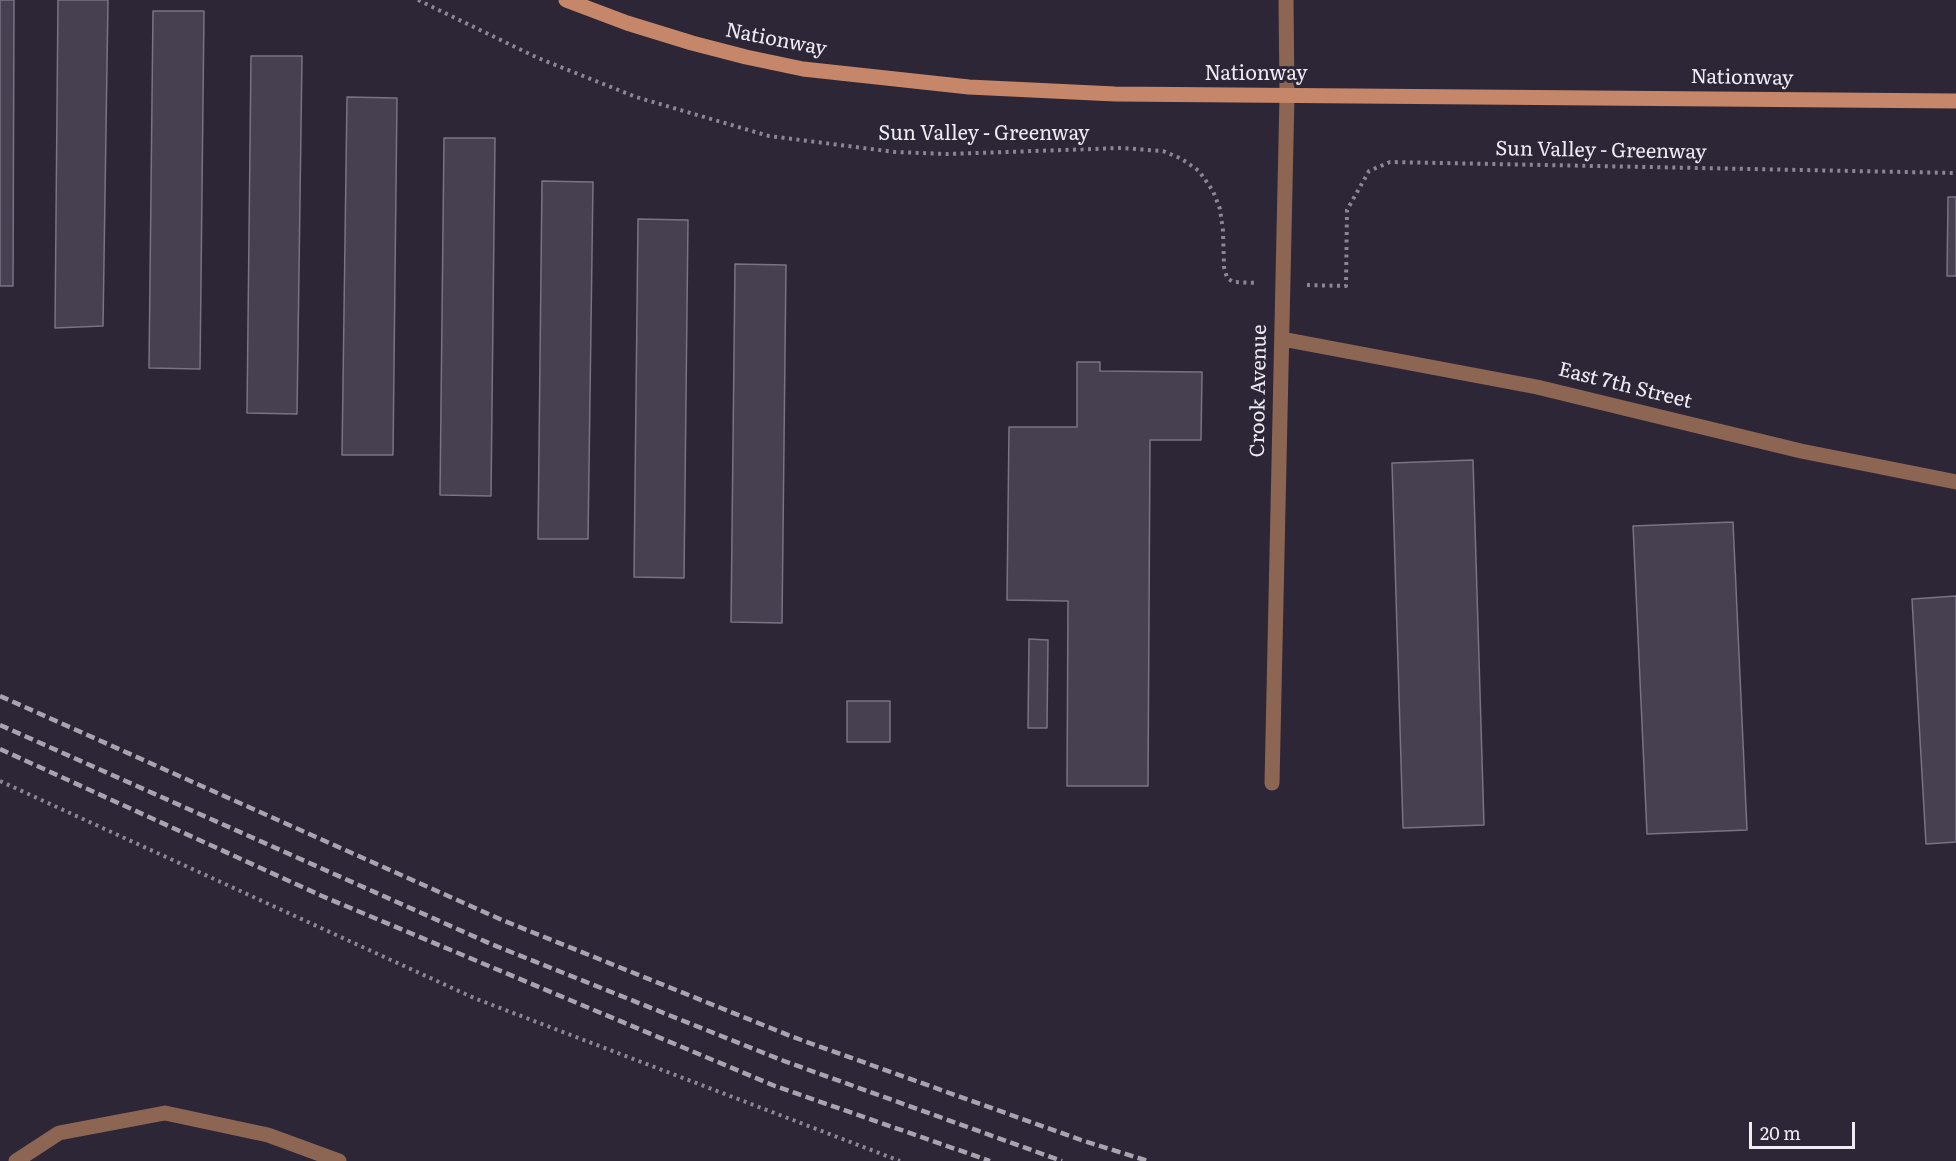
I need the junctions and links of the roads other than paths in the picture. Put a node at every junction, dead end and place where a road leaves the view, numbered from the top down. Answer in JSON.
{"nodes":[{"id":1,"x":566,"y":0,"type":"edge"},
{"id":2,"x":1286,"y":0,"type":"edge"},
{"id":3,"x":1287,"y":95,"type":"junction"},
{"id":4,"x":1956,"y":101,"type":"edge"},
{"id":5,"x":1282,"y":339,"type":"junction"},
{"id":6,"x":1956,"y":482,"type":"edge"},
{"id":7,"x":1272,"y":783,"type":"dead end"},
{"id":8,"x":16,"y":1161,"type":"edge"},
{"id":9,"x":339,"y":1161,"type":"edge"}],
"edges":[{"from":1,"to":3,"type":"main road","name":"Nationway"},
{"from":2,"to":3,"type":"street","name":"Crook Avenue"},
{"from":3,"to":4,"type":"main road","name":"Nationway"},
{"from":3,"to":5,"type":"street","name":"Crook Avenue"},
{"from":5,"to":6,"type":"street","name":"East 7th Street"},
{"from":5,"to":7,"type":"street","name":"Crook Avenue"},
{"from":8,"to":9,"type":"street"}]}
